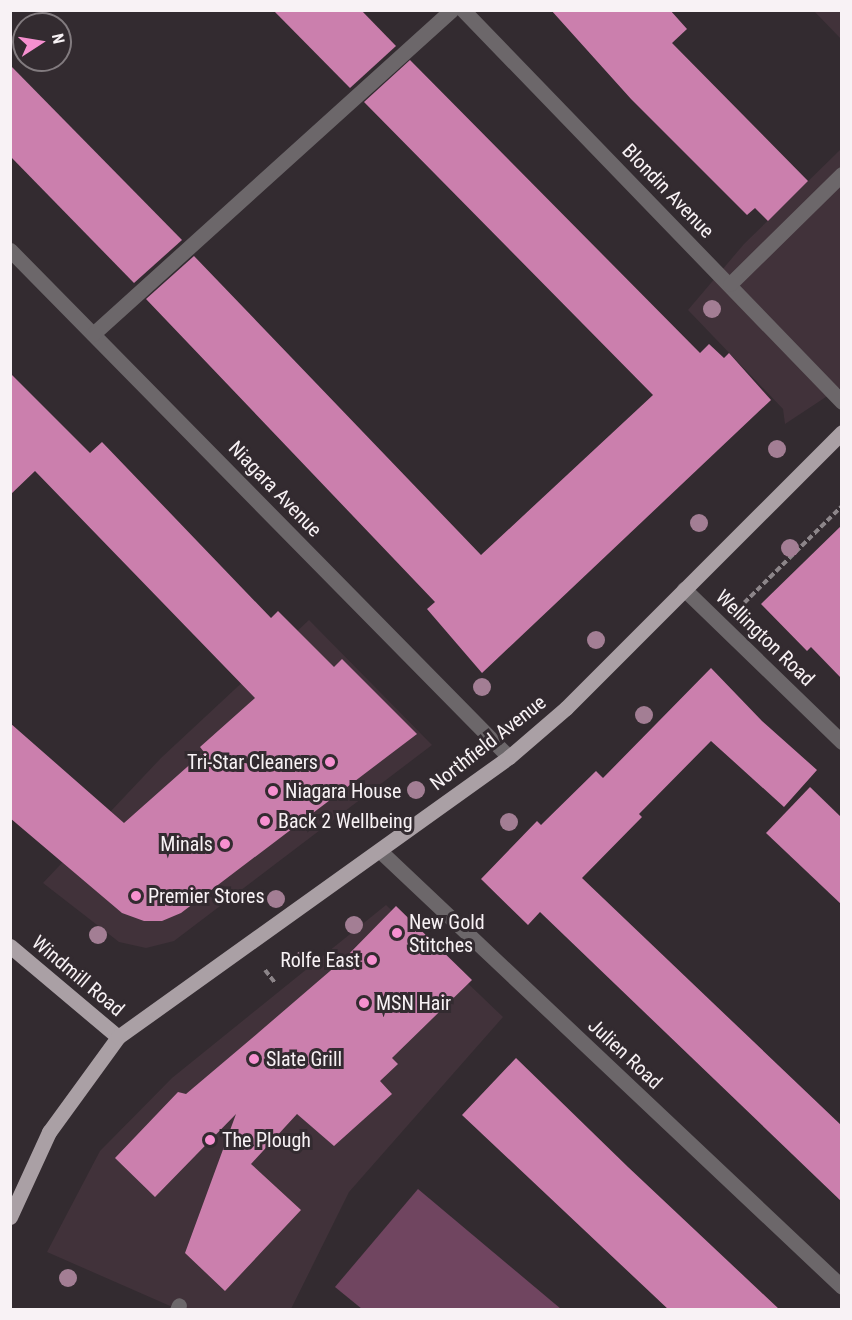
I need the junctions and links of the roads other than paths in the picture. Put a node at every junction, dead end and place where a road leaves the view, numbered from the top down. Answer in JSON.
{"nodes":[{"id":1,"x":451,"y":10,"type":"edge"},
{"id":2,"x":463,"y":10,"type":"edge"},
{"id":3,"x":842,"y":174,"type":"edge"},
{"id":4,"x":10,"y":250,"type":"edge"},
{"id":5,"x":730,"y":284,"type":"junction"},
{"id":6,"x":93,"y":334,"type":"junction"},
{"id":7,"x":842,"y":402,"type":"edge"},
{"id":8,"x":842,"y":432,"type":"edge"},
{"id":9,"x":684,"y":589,"type":"junction"},
{"id":10,"x":840,"y":739,"type":"edge"},
{"id":11,"x":509,"y":757,"type":"junction"},
{"id":12,"x":380,"y":851,"type":"junction"},
{"id":13,"x":10,"y":946,"type":"edge"},
{"id":14,"x":118,"y":1037,"type":"junction"},
{"id":15,"x":10,"y":1217,"type":"edge"},
{"id":16,"x":842,"y":1287,"type":"edge"}],
"edges":[{"from":1,"to":6,"type":"street"},
{"from":2,"to":5,"type":"street","name":"Blondin Avenue"},
{"from":3,"to":5,"type":"street"},
{"from":4,"to":6,"type":"street","name":"Niagara Avenue"},
{"from":5,"to":7,"type":"street","name":"Blondin Avenue"},
{"from":6,"to":11,"type":"street","name":"Niagara Avenue"},
{"from":8,"to":9,"type":"main road","name":"Northfield Avenue"},
{"from":9,"to":10,"type":"street","name":"Wellington Road"},
{"from":9,"to":11,"type":"main road","name":"Northfield Avenue"},
{"from":11,"to":12,"type":"main road","name":"Northfield Avenue"},
{"from":12,"to":14,"type":"main road","name":"Northfield Avenue"},
{"from":12,"to":16,"type":"street","name":"Julien Road"},
{"from":13,"to":14,"type":"main road","name":"Windmill Road"},
{"from":14,"to":15,"type":"main road","name":"Northfield Avenue"}]}
